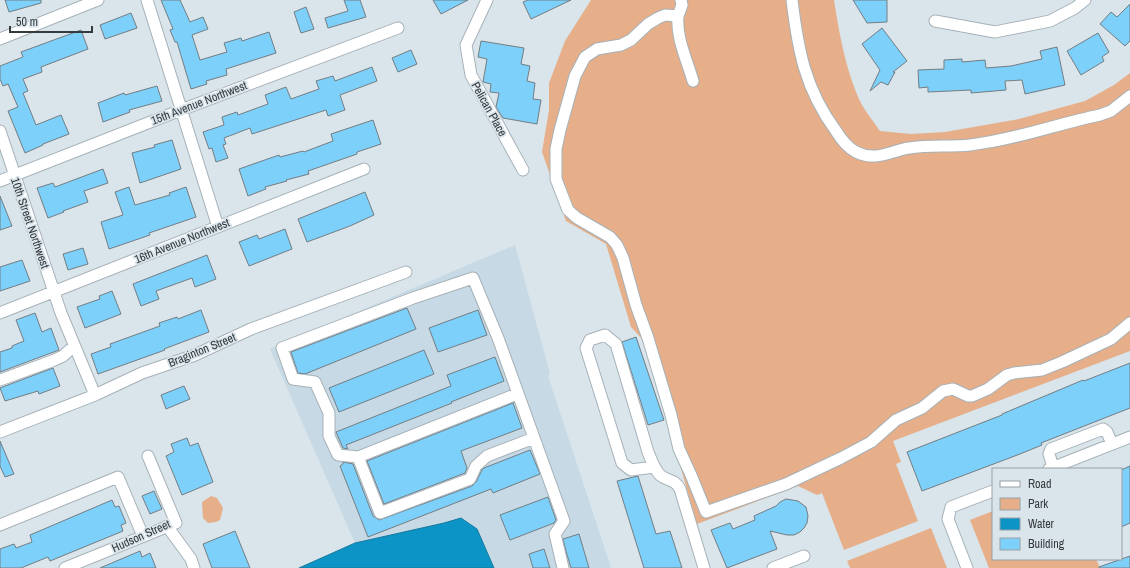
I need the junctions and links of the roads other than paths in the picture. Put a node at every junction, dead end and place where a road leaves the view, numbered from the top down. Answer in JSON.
{"nodes":[{"id":1,"x":98,"y":0,"type":"edge"},
{"id":2,"x":147,"y":0,"type":"edge"},
{"id":3,"x":487,"y":0,"type":"edge"},
{"id":4,"x":681,"y":0,"type":"edge"},
{"id":5,"x":792,"y":0,"type":"edge"},
{"id":6,"x":1085,"y":0,"type":"edge"},
{"id":7,"x":678,"y":16,"type":"junction"},
{"id":8,"x":935,"y":21,"type":"dead end"},
{"id":9,"x":398,"y":28,"type":"dead end"},
{"id":10,"x":0,"y":38,"type":"edge"},
{"id":11,"x":693,"y":81,"type":"dead end"},
{"id":12,"x":1130,"y":96,"type":"edge"},
{"id":13,"x":181,"y":110,"type":"junction"},
{"id":14,"x":0,"y":131,"type":"edge"},
{"id":15,"x":364,"y":169,"type":"dead end"},
{"id":16,"x":524,"y":170,"type":"dead end"},
{"id":17,"x":14,"y":175,"type":"junction"},
{"id":18,"x":0,"y":181,"type":"edge"},
{"id":19,"x":218,"y":227,"type":"junction"},
{"id":20,"x":406,"y":272,"type":"dead end"},
{"id":21,"x":53,"y":292,"type":"junction"},
{"id":22,"x":0,"y":313,"type":"edge"},
{"id":23,"x":1130,"y":323,"type":"edge"},
{"id":24,"x":74,"y":346,"type":"junction"},
{"id":25,"x":0,"y":380,"type":"edge"},
{"id":26,"x":94,"y":394,"type":"junction"},
{"id":27,"x":517,"y":394,"type":"junction"},
{"id":28,"x":0,"y":432,"type":"edge"},
{"id":29,"x":1130,"y":437,"type":"edge"},
{"id":30,"x":534,"y":438,"type":"junction"},
{"id":31,"x":1112,"y":444,"type":"junction"},
{"id":32,"x":148,"y":456,"type":"dead end"},
{"id":33,"x":358,"y":457,"type":"junction"},
{"id":34,"x":654,"y":467,"type":"junction"},
{"id":35,"x":1051,"y":468,"type":"edge"},
{"id":36,"x":992,"y":491,"type":"edge"},
{"id":37,"x":0,"y":525,"type":"edge"},
{"id":38,"x":167,"y":526,"type":"junction"},
{"id":39,"x":143,"y":536,"type":"junction"},
{"id":40,"x":804,"y":556,"type":"dead end"},
{"id":41,"x":65,"y":568,"type":"edge"},
{"id":42,"x":194,"y":568,"type":"edge"},
{"id":43,"x":563,"y":568,"type":"edge"},
{"id":44,"x":704,"y":568,"type":"edge"},
{"id":45,"x":773,"y":568,"type":"edge"},
{"id":46,"x":967,"y":568,"type":"edge"}],
"edges":[{"from":1,"to":10,"type":"street"},
{"from":2,"to":13,"type":"street"},
{"from":3,"to":16,"type":"street","name":"Pelican Place"},
{"from":4,"to":7,"type":"street"},
{"from":5,"to":12,"type":"street"},
{"from":6,"to":8,"type":"street"},
{"from":7,"to":11,"type":"street"},
{"from":7,"to":23,"type":"street"},
{"from":9,"to":13,"type":"street","name":"15th Avenue Northwest"},
{"from":13,"to":17,"type":"street","name":"15th Avenue Northwest"},
{"from":13,"to":19,"type":"street"},
{"from":14,"to":17,"type":"street","name":"10th Street Northwest"},
{"from":15,"to":19,"type":"street","name":"16th Avenue Northwest"},
{"from":17,"to":18,"type":"street","name":"15th Avenue Northwest"},
{"from":17,"to":21,"type":"street","name":"10th Street Northwest"},
{"from":19,"to":21,"type":"street","name":"16th Avenue Northwest"},
{"from":20,"to":26,"type":"street","name":"Braginton Street"},
{"from":21,"to":22,"type":"street","name":"16th Avenue Northwest"},
{"from":21,"to":24,"type":"street","name":"10th Street Northwest"},
{"from":24,"to":25,"type":"street"},
{"from":24,"to":26,"type":"street","name":"10th Street Northwest"},
{"from":26,"to":28,"type":"street","name":"Braginton Street"},
{"from":27,"to":30,"type":"street"},
{"from":27,"to":33,"type":"street"},
{"from":27,"to":33,"type":"street"},
{"from":29,"to":31,"type":"street"},
{"from":30,"to":33,"type":"street"},
{"from":30,"to":43,"type":"street"},
{"from":31,"to":35,"type":"street"},
{"from":31,"to":35,"type":"street"},
{"from":32,"to":38,"type":"street","name":"Hudson Street"},
{"from":34,"to":34,"type":"street"},
{"from":34,"to":44,"type":"street"},
{"from":36,"to":46,"type":"street"},
{"from":37,"to":39,"type":"street"},
{"from":38,"to":39,"type":"street","name":"Hudson Street"},
{"from":38,"to":42,"type":"street"},
{"from":39,"to":41,"type":"street","name":"Hudson Street"},
{"from":40,"to":45,"type":"street"}]}
